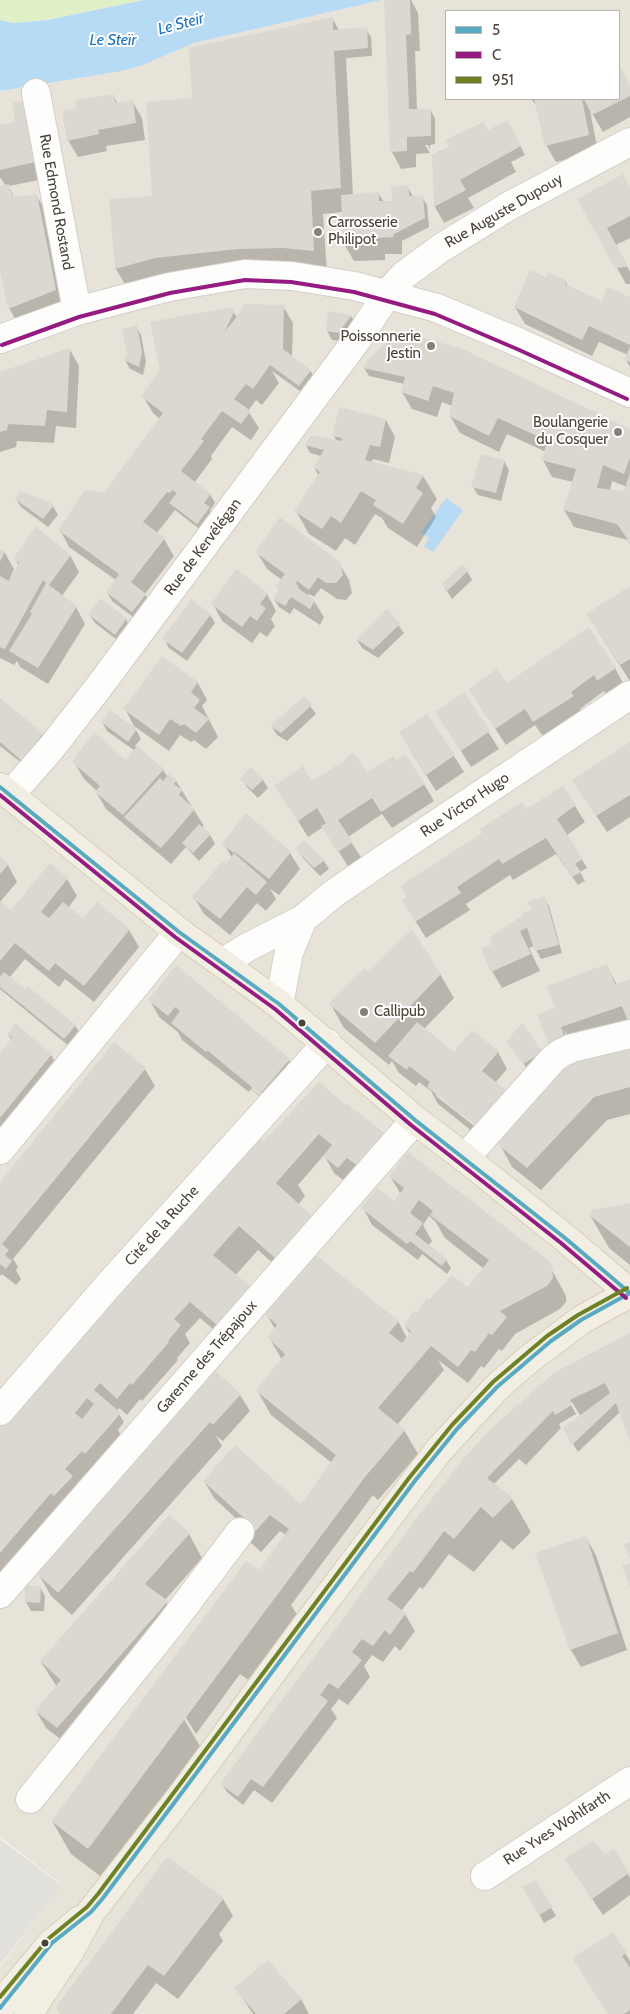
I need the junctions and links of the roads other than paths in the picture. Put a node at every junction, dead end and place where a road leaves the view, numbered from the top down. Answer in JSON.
{"nodes":[{"id":1,"x":36,"y":93,"type":"dead end"},
{"id":2,"x":630,"y":142,"type":"edge"},
{"id":3,"x":388,"y":293,"type":"junction"},
{"id":4,"x":77,"y":311,"type":"junction"},
{"id":5,"x":0,"y":338,"type":"edge"},
{"id":6,"x":630,"y":393,"type":"edge"},
{"id":7,"x":630,"y":696,"type":"edge"},
{"id":8,"x":5,"y":791,"type":"edge"},
{"id":9,"x":303,"y":919,"type":"junction"},
{"id":10,"x":179,"y":932,"type":"junction"},
{"id":11,"x":222,"y":963,"type":"junction"},
{"id":12,"x":279,"y":1004,"type":"junction"},
{"id":13,"x":630,"y":1034,"type":"edge"},
{"id":14,"x":327,"y":1043,"type":"junction"},
{"id":15,"x":415,"y":1120,"type":"junction"},
{"id":16,"x":0,"y":1150,"type":"edge"},
{"id":17,"x":465,"y":1158,"type":"junction"},
{"id":18,"x":630,"y":1293,"type":"edge"},
{"id":19,"x":0,"y":1411,"type":"edge"},
{"id":20,"x":240,"y":1532,"type":"dead end"},
{"id":21,"x":0,"y":1594,"type":"edge"},
{"id":22,"x":630,"y":1781,"type":"edge"},
{"id":23,"x":30,"y":1799,"type":"dead end"},
{"id":24,"x":485,"y":1876,"type":"dead end"},
{"id":25,"x":91,"y":1912,"type":"junction"},
{"id":26,"x":0,"y":2008,"type":"edge"},
{"id":27,"x":28,"y":2014,"type":"edge"}],
"edges":[{"from":1,"to":4,"type":"street","name":"Rue Edmond Rostand"},
{"from":2,"to":3,"type":"street","name":"Rue Auguste Dupouy"},
{"from":3,"to":4,"type":"street"},
{"from":3,"to":6,"type":"street"},
{"from":3,"to":8,"type":"street","name":"Rue de Kervélégan"},
{"from":4,"to":5,"type":"street"},
{"from":7,"to":9,"type":"street","name":"Rue Victor Hugo"},
{"from":8,"to":10,"type":"main road"},
{"from":9,"to":11,"type":"street","name":"Rue Victor Hugo"},
{"from":9,"to":12,"type":"street","name":"Rue Victor Hugo"},
{"from":10,"to":11,"type":"main road"},
{"from":10,"to":16,"type":"street"},
{"from":11,"to":12,"type":"main road"},
{"from":12,"to":14,"type":"main road"},
{"from":13,"to":17,"type":"street"},
{"from":14,"to":15,"type":"main road"},
{"from":14,"to":19,"type":"street","name":"Cité de la Ruche"},
{"from":15,"to":17,"type":"main road"},
{"from":15,"to":21,"type":"street","name":"Garenne des Trépajoux"},
{"from":17,"to":18,"type":"main road"},
{"from":18,"to":25,"type":"main road"},
{"from":20,"to":23,"type":"street"},
{"from":22,"to":24,"type":"street","name":"Rue Yves Wohlfarth"},
{"from":25,"to":26,"type":"main road"},
{"from":25,"to":27,"type":"main road"}]}
